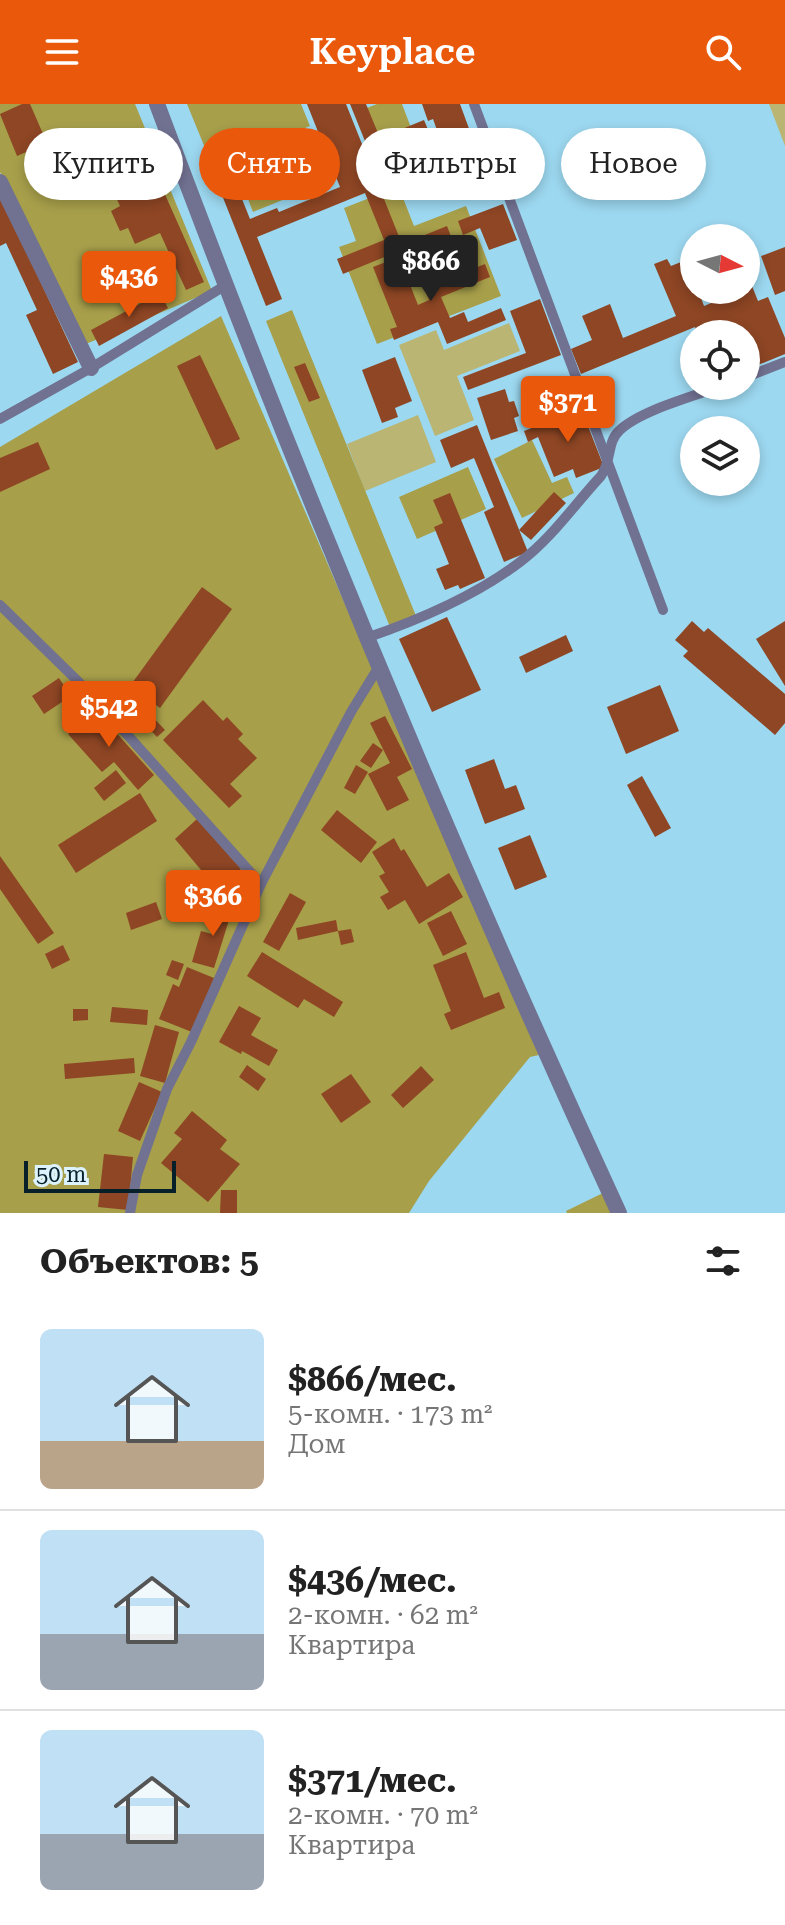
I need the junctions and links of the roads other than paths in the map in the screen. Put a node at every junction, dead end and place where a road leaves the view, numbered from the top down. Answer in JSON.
{"nodes":[{"id":1,"x":157,"y":104,"type":"edge"},
{"id":2,"x":474,"y":104,"type":"edge"},
{"id":3,"x":0,"y":182,"type":"edge"},
{"id":4,"x":226,"y":285,"type":"junction"},
{"id":5,"x":785,"y":362,"type":"edge"},
{"id":6,"x":91,"y":368,"type":"junction"},
{"id":7,"x":760,"y":372,"type":"edge"},
{"id":8,"x":684,"y":400,"type":"edge"},
{"id":9,"x":0,"y":419,"type":"edge"},
{"id":10,"x":609,"y":465,"type":"junction"},
{"id":11,"x":0,"y":605,"type":"edge"},
{"id":12,"x":663,"y":610,"type":"dead end"},
{"id":13,"x":366,"y":638,"type":"junction"},
{"id":14,"x":378,"y":668,"type":"junction"},
{"id":15,"x":261,"y":884,"type":"junction"},
{"id":16,"x":130,"y":1213,"type":"edge"},
{"id":17,"x":619,"y":1213,"type":"edge"}],
"edges":[{"from":1,"to":4,"type":"street"},
{"from":2,"to":10,"type":"lane"},
{"from":3,"to":6,"type":"street"},
{"from":4,"to":6,"type":"lane"},
{"from":4,"to":13,"type":"street"},
{"from":5,"to":7,"type":"lane"},
{"from":6,"to":9,"type":"lane"},
{"from":8,"to":10,"type":"lane"},
{"from":10,"to":12,"type":"lane"},
{"from":10,"to":13,"type":"lane"},
{"from":11,"to":15,"type":"lane"},
{"from":13,"to":14,"type":"street"},
{"from":14,"to":15,"type":"lane"},
{"from":14,"to":17,"type":"street"},
{"from":15,"to":16,"type":"lane"}]}
